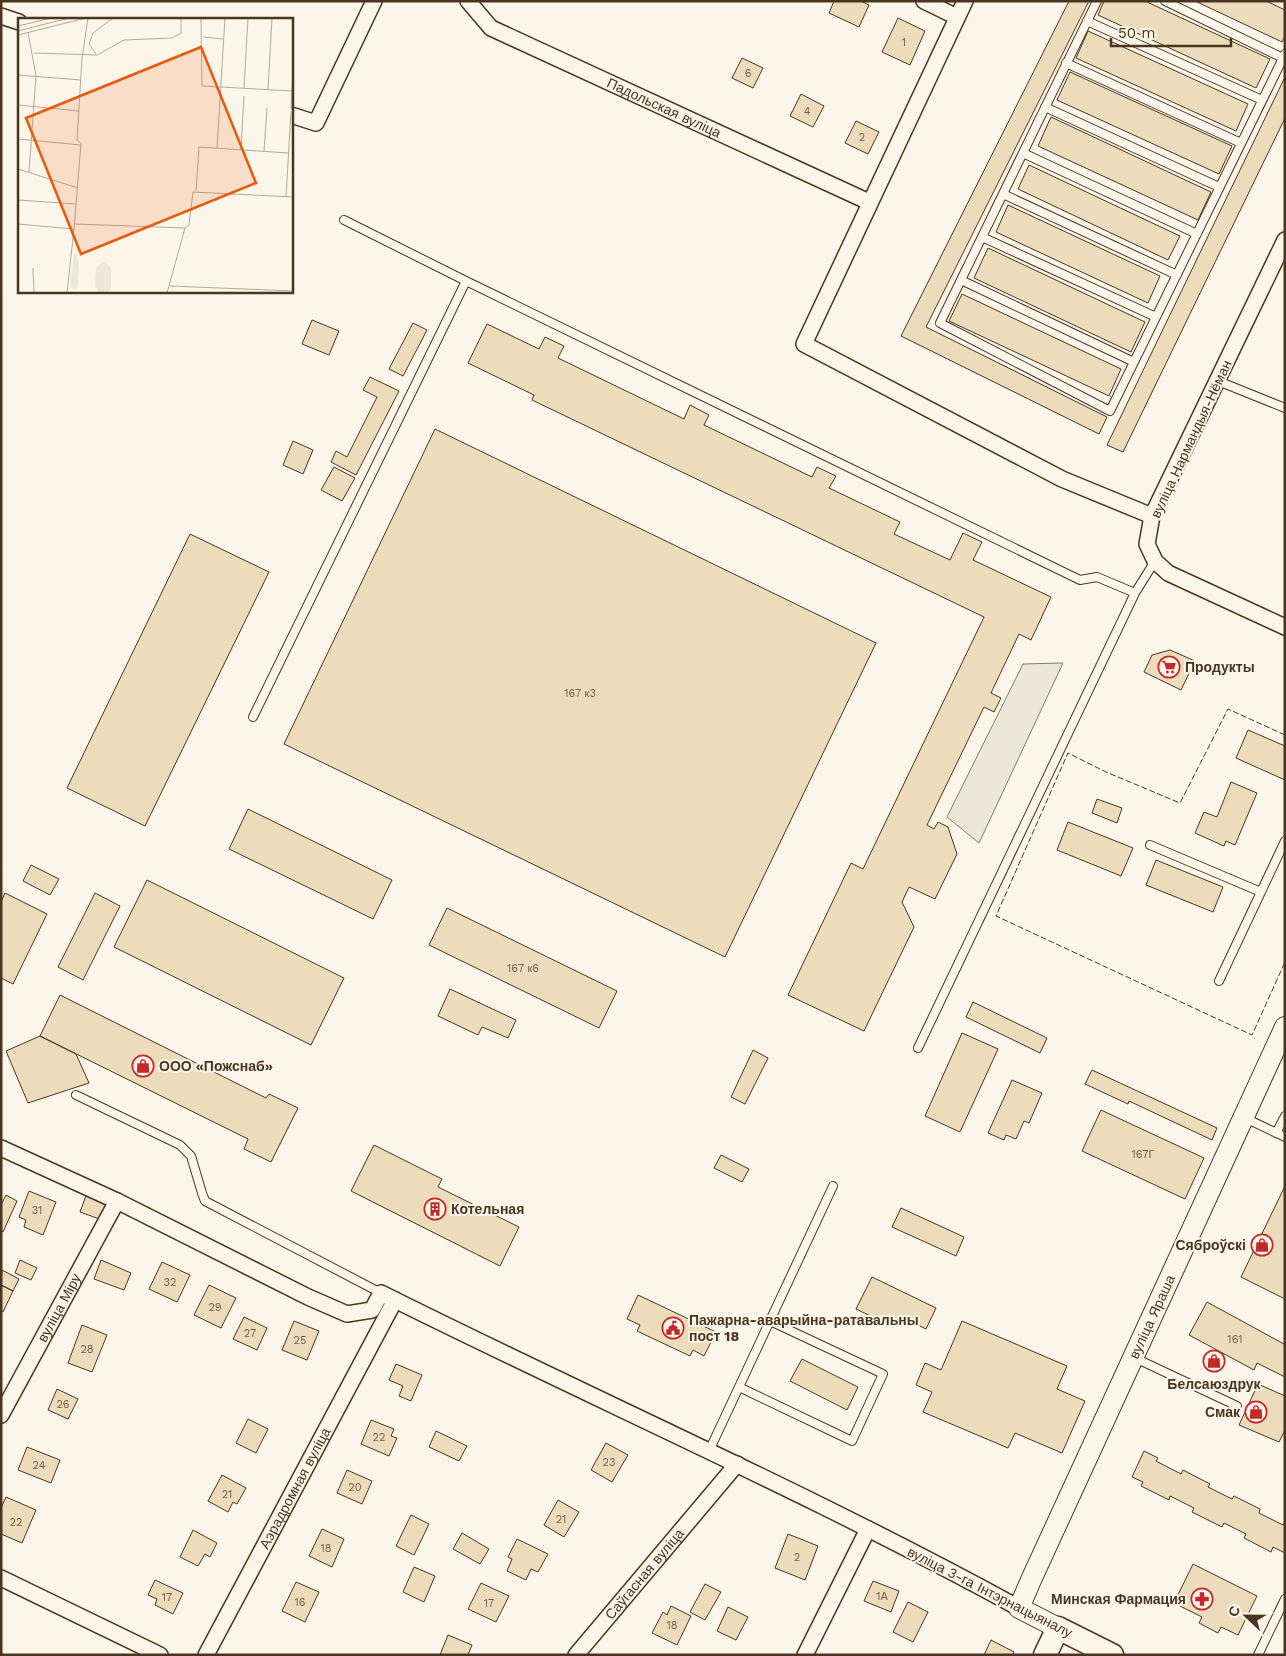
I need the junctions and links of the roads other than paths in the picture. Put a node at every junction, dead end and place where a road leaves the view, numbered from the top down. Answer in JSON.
{"nodes":[{"id":1,"x":374,"y":1,"type":"edge"},
{"id":2,"x":468,"y":1,"type":"edge"},
{"id":3,"x":924,"y":1,"type":"edge"},
{"id":4,"x":965,"y":1,"type":"edge"},
{"id":5,"x":1097,"y":1,"type":"edge"},
{"id":6,"x":1165,"y":1,"type":"edge"},
{"id":7,"x":1,"y":16,"type":"edge"},
{"id":8,"x":957,"y":17,"type":"junction"},
{"id":9,"x":1087,"y":21,"type":"junction"},
{"id":10,"x":18,"y":22,"type":"edge"},
{"id":11,"x":1284,"y":57,"type":"edge"},
{"id":12,"x":1066,"y":64,"type":"junction"},
{"id":13,"x":1262,"y":100,"type":"junction"},
{"id":14,"x":1045,"y":107,"type":"junction"},
{"id":15,"x":292,"y":115,"type":"edge"},
{"id":16,"x":1241,"y":143,"type":"junction"},
{"id":17,"x":1023,"y":152,"type":"junction"},
{"id":18,"x":1219,"y":188,"type":"junction"},
{"id":19,"x":1003,"y":194,"type":"junction"},
{"id":20,"x":870,"y":202,"type":"junction"},
{"id":21,"x":344,"y":220,"type":"dead end"},
{"id":22,"x":1197,"y":234,"type":"junction"},
{"id":23,"x":982,"y":237,"type":"junction"},
{"id":24,"x":1285,"y":240,"type":"edge"},
{"id":25,"x":1176,"y":275,"type":"junction"},
{"id":26,"x":960,"y":280,"type":"junction"},
{"id":27,"x":466,"y":281,"type":"junction"},
{"id":28,"x":1156,"y":317,"type":"junction"},
{"id":29,"x":1134,"y":362,"type":"junction"},
{"id":30,"x":1218,"y":381,"type":"junction"},
{"id":31,"x":1285,"y":408,"type":"edge"},
{"id":32,"x":1152,"y":516,"type":"junction"},
{"id":33,"x":1155,"y":561,"type":"junction"},
{"id":34,"x":1135,"y":593,"type":"junction"},
{"id":35,"x":1285,"y":627,"type":"edge"},
{"id":36,"x":253,"y":717,"type":"dead end"},
{"id":37,"x":1285,"y":841,"type":"edge"},
{"id":38,"x":1150,"y":845,"type":"dead end"},
{"id":39,"x":1282,"y":857,"type":"edge"},
{"id":40,"x":1261,"y":892,"type":"junction"},
{"id":41,"x":1219,"y":981,"type":"dead end"},
{"id":42,"x":1285,"y":1027,"type":"edge"},
{"id":43,"x":918,"y":1048,"type":"dead end"},
{"id":44,"x":76,"y":1095,"type":"dead end"},
{"id":45,"x":1285,"y":1116,"type":"edge"},
{"id":46,"x":1243,"y":1117,"type":"junction"},
{"id":47,"x":1276,"y":1133,"type":"junction"},
{"id":48,"x":1285,"y":1137,"type":"edge"},
{"id":49,"x":1,"y":1148,"type":"edge"},
{"id":50,"x":833,"y":1186,"type":"dead end"},
{"id":51,"x":117,"y":1201,"type":"junction"},
{"id":52,"x":381,"y":1293,"type":"junction"},
{"id":53,"x":396,"y":1300,"type":"junction"},
{"id":54,"x":770,"y":1321,"type":"junction"},
{"id":55,"x":1133,"y":1358,"type":"junction"},
{"id":56,"x":739,"y":1387,"type":"junction"},
{"id":57,"x":1237,"y":1406,"type":"dead end"},
{"id":58,"x":1,"y":1415,"type":"edge"},
{"id":59,"x":709,"y":1451,"type":"junction"},
{"id":60,"x":737,"y":1464,"type":"junction"},
{"id":61,"x":868,"y":1529,"type":"junction"},
{"id":62,"x":1,"y":1578,"type":"edge"},
{"id":63,"x":1285,"y":1599,"type":"edge"},
{"id":64,"x":1019,"y":1608,"type":"junction"},
{"id":65,"x":1058,"y":1628,"type":"junction"},
{"id":66,"x":160,"y":1655,"type":"edge"},
{"id":67,"x":206,"y":1655,"type":"edge"},
{"id":68,"x":576,"y":1655,"type":"edge"},
{"id":69,"x":805,"y":1655,"type":"edge"},
{"id":70,"x":1045,"y":1655,"type":"edge"},
{"id":71,"x":1112,"y":1655,"type":"edge"},
{"id":72,"x":1258,"y":1655,"type":"edge"}],
"edges":[{"from":1,"to":15,"type":"street"},
{"from":2,"to":20,"type":"street","name":"Падольская вуліца"},
{"from":3,"to":8,"type":"street"},
{"from":4,"to":8,"type":"street"},
{"from":5,"to":9,"type":"lane"},
{"from":6,"to":11,"type":"lane"},
{"from":7,"to":10,"type":"street"},
{"from":8,"to":20,"type":"street"},
{"from":9,"to":12,"type":"lane"},
{"from":9,"to":13,"type":"lane"},
{"from":11,"to":13,"type":"lane"},
{"from":12,"to":14,"type":"lane"},
{"from":12,"to":16,"type":"lane"},
{"from":13,"to":16,"type":"lane"},
{"from":14,"to":17,"type":"lane"},
{"from":14,"to":18,"type":"lane"},
{"from":16,"to":18,"type":"lane"},
{"from":17,"to":19,"type":"lane"},
{"from":17,"to":22,"type":"lane"},
{"from":18,"to":22,"type":"lane"},
{"from":19,"to":23,"type":"lane"},
{"from":19,"to":25,"type":"lane"},
{"from":20,"to":32,"type":"street"},
{"from":21,"to":27,"type":"lane"},
{"from":22,"to":25,"type":"lane"},
{"from":23,"to":26,"type":"lane"},
{"from":23,"to":28,"type":"lane"},
{"from":24,"to":30,"type":"street","name":"вуліца Нармандыя-Нёман"},
{"from":25,"to":28,"type":"lane"},
{"from":26,"to":29,"type":"lane"},
{"from":26,"to":29,"type":"lane"},
{"from":27,"to":34,"type":"lane"},
{"from":27,"to":36,"type":"lane"},
{"from":28,"to":29,"type":"lane"},
{"from":30,"to":31,"type":"lane"},
{"from":30,"to":32,"type":"street","name":"вуліца Нармандыя-Нёман"},
{"from":32,"to":33,"type":"street","name":"вуліца Нармандыя-Нёман"},
{"from":33,"to":34,"type":"lane"},
{"from":33,"to":35,"type":"street"},
{"from":34,"to":43,"type":"lane"},
{"from":37,"to":39,"type":"lane"},
{"from":38,"to":40,"type":"lane"},
{"from":39,"to":40,"type":"lane"},
{"from":40,"to":41,"type":"lane"},
{"from":42,"to":46,"type":"street","name":"вуліца Яраша"},
{"from":44,"to":52,"type":"lane"},
{"from":45,"to":47,"type":"lane"},
{"from":46,"to":47,"type":"lane"},
{"from":46,"to":55,"type":"street","name":"вуліца Яраша"},
{"from":47,"to":48,"type":"lane"},
{"from":49,"to":51,"type":"street"},
{"from":50,"to":54,"type":"lane"},
{"from":51,"to":52,"type":"street"},
{"from":51,"to":58,"type":"street","name":"вуліца Міру"},
{"from":52,"to":53,"type":"street","name":"вуліца 3-га Інтэрнацыяналу"},
{"from":53,"to":59,"type":"street","name":"вуліца 3-га Інтэрнацыяналу"},
{"from":53,"to":67,"type":"street","name":"Аэрадромная вуліца"},
{"from":54,"to":56,"type":"lane"},
{"from":54,"to":56,"type":"lane"},
{"from":55,"to":57,"type":"lane"},
{"from":55,"to":64,"type":"street","name":"вуліца Яраша"},
{"from":56,"to":59,"type":"lane"},
{"from":59,"to":60,"type":"street","name":"вуліца 3-га Інтэрнацыяналу"},
{"from":60,"to":61,"type":"street","name":"вуліца 3-га Інтэрнацыяналу"},
{"from":60,"to":68,"type":"street","name":"Саўгасная вуліца"},
{"from":61,"to":64,"type":"street","name":"вуліца 3-га Інтэрнацыяналу"},
{"from":61,"to":69,"type":"street"},
{"from":62,"to":66,"type":"street"},
{"from":63,"to":72,"type":"lane"},
{"from":64,"to":65,"type":"street","name":"вуліца 3-га Інтэрнацыяналу"},
{"from":65,"to":70,"type":"main road"},
{"from":65,"to":71,"type":"main road","name":"вуліца 3-га Інтэрнацыяналу"}]}
